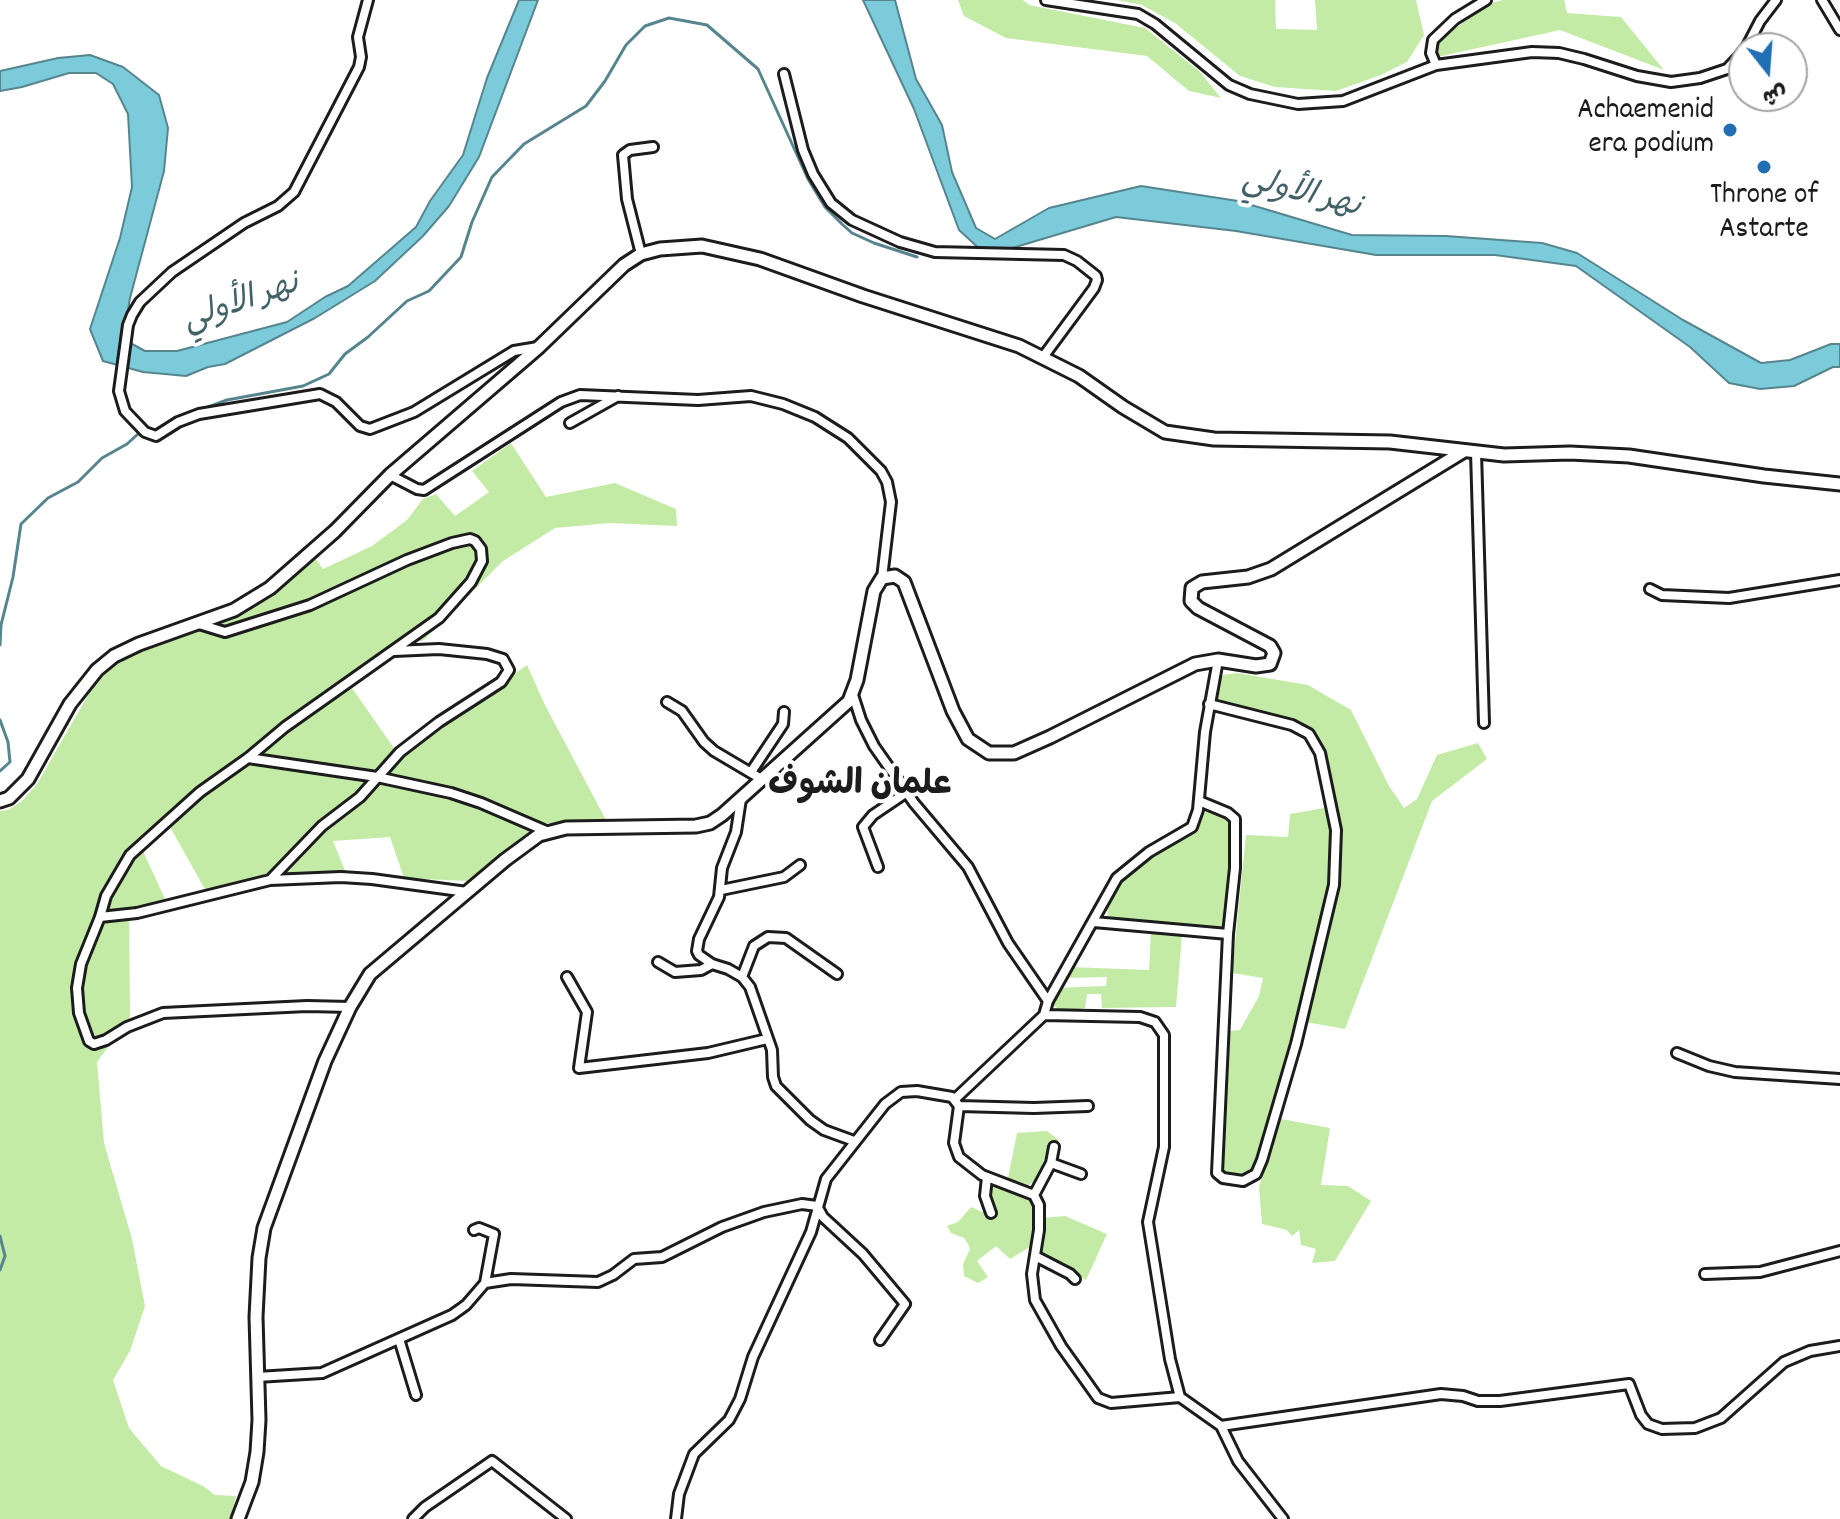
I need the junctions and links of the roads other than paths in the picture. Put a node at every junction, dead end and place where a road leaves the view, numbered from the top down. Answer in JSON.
{"nodes":[{"id":1,"x":368,"y":0,"type":"edge"},
{"id":2,"x":1046,"y":0,"type":"edge"},
{"id":3,"x":1486,"y":0,"type":"edge"},
{"id":4,"x":1776,"y":0,"type":"edge"},
{"id":5,"x":1822,"y":0,"type":"edge"},
{"id":6,"x":1840,"y":30,"type":"edge"},
{"id":7,"x":1754,"y":32,"type":"edge"},
{"id":8,"x":1436,"y":65,"type":"junction"},
{"id":9,"x":1728,"y":68,"type":"edge"},
{"id":10,"x":784,"y":74,"type":"dead end"},
{"id":11,"x":653,"y":147,"type":"dead end"},
{"id":12,"x":641,"y":254,"type":"junction"},
{"id":13,"x":539,"y":347,"type":"junction"},
{"id":14,"x":1043,"y":357,"type":"junction"},
{"id":15,"x":619,"y":395,"type":"junction"},
{"id":16,"x":570,"y":423,"type":"dead end"},
{"id":17,"x":1470,"y":452,"type":"junction"},
{"id":18,"x":390,"y":475,"type":"junction"},
{"id":19,"x":1840,"y":484,"type":"edge"},
{"id":20,"x":882,"y":578,"type":"junction"},
{"id":21,"x":1840,"y":580,"type":"edge"},
{"id":22,"x":1650,"y":589,"type":"dead end"},
{"id":23,"x":199,"y":624,"type":"junction"},
{"id":24,"x":394,"y":651,"type":"junction"},
{"id":25,"x":1218,"y":660,"type":"junction"},
{"id":26,"x":853,"y":695,"type":"junction"},
{"id":27,"x":667,"y":702,"type":"dead end"},
{"id":28,"x":1209,"y":704,"type":"junction"},
{"id":29,"x":784,"y":712,"type":"dead end"},
{"id":30,"x":1484,"y":723,"type":"dead end"},
{"id":31,"x":248,"y":758,"type":"junction"},
{"id":32,"x":751,"y":772,"type":"junction"},
{"id":33,"x":377,"y":777,"type":"junction"},
{"id":34,"x":763,"y":780,"type":"junction"},
{"id":35,"x":907,"y":792,"type":"junction"},
{"id":36,"x":741,"y":799,"type":"junction"},
{"id":37,"x":0,"y":801,"type":"edge"},
{"id":38,"x":1199,"y":801,"type":"junction"},
{"id":39,"x":546,"y":831,"type":"junction"},
{"id":40,"x":800,"y":865,"type":"dead end"},
{"id":41,"x":878,"y":867,"type":"dead end"},
{"id":42,"x":270,"y":880,"type":"junction"},
{"id":43,"x":721,"y":890,"type":"junction"},
{"id":44,"x":467,"y":892,"type":"junction"},
{"id":45,"x":100,"y":917,"type":"junction"},
{"id":46,"x":1094,"y":922,"type":"junction"},
{"id":47,"x":1228,"y":934,"type":"junction"},
{"id":48,"x":658,"y":962,"type":"dead end"},
{"id":49,"x":712,"y":964,"type":"junction"},
{"id":50,"x":837,"y":974,"type":"dead end"},
{"id":51,"x":567,"y":977,"type":"dead end"},
{"id":52,"x":742,"y":977,"type":"junction"},
{"id":53,"x":1048,"y":1001,"type":"junction"},
{"id":54,"x":350,"y":1007,"type":"junction"},
{"id":55,"x":1044,"y":1015,"type":"junction"},
{"id":56,"x":767,"y":1039,"type":"junction"},
{"id":57,"x":1677,"y":1053,"type":"dead end"},
{"id":58,"x":1840,"y":1079,"type":"edge"},
{"id":59,"x":957,"y":1102,"type":"junction"},
{"id":60,"x":1088,"y":1106,"type":"dead end"},
{"id":61,"x":854,"y":1141,"type":"junction"},
{"id":62,"x":1054,"y":1147,"type":"dead end"},
{"id":63,"x":1051,"y":1163,"type":"junction"},
{"id":64,"x":1081,"y":1174,"type":"dead end"},
{"id":65,"x":987,"y":1177,"type":"junction"},
{"id":66,"x":1034,"y":1195,"type":"junction"},
{"id":67,"x":817,"y":1206,"type":"junction"},
{"id":68,"x":991,"y":1213,"type":"dead end"},
{"id":69,"x":474,"y":1230,"type":"dead end"},
{"id":70,"x":1840,"y":1251,"type":"edge"},
{"id":71,"x":1035,"y":1256,"type":"junction"},
{"id":72,"x":1705,"y":1274,"type":"dead end"},
{"id":73,"x":1075,"y":1279,"type":"dead end"},
{"id":74,"x":485,"y":1283,"type":"junction"},
{"id":75,"x":399,"y":1339,"type":"junction"},
{"id":76,"x":880,"y":1340,"type":"dead end"},
{"id":77,"x":1840,"y":1346,"type":"edge"},
{"id":78,"x":257,"y":1377,"type":"junction"},
{"id":79,"x":416,"y":1395,"type":"dead end"},
{"id":80,"x":1180,"y":1397,"type":"junction"},
{"id":81,"x":1221,"y":1426,"type":"junction"},
{"id":82,"x":238,"y":1519,"type":"edge"},
{"id":83,"x":413,"y":1519,"type":"edge"},
{"id":84,"x":566,"y":1519,"type":"edge"},
{"id":85,"x":676,"y":1519,"type":"edge"},
{"id":86,"x":1283,"y":1519,"type":"edge"}],
"edges":[{"from":1,"to":13,"type":"street"},
{"from":2,"to":8,"type":"street"},
{"from":3,"to":8,"type":"street"},
{"from":4,"to":7,"type":"street"},
{"from":5,"to":6,"type":"street"},
{"from":8,"to":9,"type":"street"},
{"from":10,"to":14,"type":"street"},
{"from":11,"to":12,"type":"street"},
{"from":12,"to":13,"type":"street"},
{"from":12,"to":14,"type":"street"},
{"from":13,"to":18,"type":"street"},
{"from":14,"to":17,"type":"street"},
{"from":15,"to":16,"type":"street"},
{"from":15,"to":18,"type":"street"},
{"from":15,"to":20,"type":"street"},
{"from":17,"to":19,"type":"street"},
{"from":17,"to":25,"type":"street"},
{"from":17,"to":30,"type":"street"},
{"from":18,"to":23,"type":"street"},
{"from":20,"to":25,"type":"street"},
{"from":20,"to":26,"type":"street"},
{"from":21,"to":22,"type":"street"},
{"from":23,"to":24,"type":"street"},
{"from":23,"to":37,"type":"street"},
{"from":24,"to":31,"type":"street"},
{"from":24,"to":33,"type":"street"},
{"from":25,"to":28,"type":"street"},
{"from":26,"to":34,"type":"street"},
{"from":26,"to":35,"type":"street"},
{"from":27,"to":32,"type":"street"},
{"from":28,"to":38,"type":"street"},
{"from":28,"to":47,"type":"street"},
{"from":29,"to":32,"type":"street"},
{"from":31,"to":33,"type":"street"},
{"from":31,"to":45,"type":"street"},
{"from":32,"to":34,"type":"street"},
{"from":33,"to":39,"type":"street"},
{"from":33,"to":42,"type":"street"},
{"from":34,"to":36,"type":"street"},
{"from":35,"to":41,"type":"street"},
{"from":35,"to":53,"type":"street"},
{"from":36,"to":39,"type":"street"},
{"from":36,"to":43,"type":"street"},
{"from":38,"to":46,"type":"street"},
{"from":38,"to":47,"type":"street"},
{"from":39,"to":44,"type":"street"},
{"from":40,"to":43,"type":"street"},
{"from":42,"to":44,"type":"street"},
{"from":42,"to":45,"type":"street"},
{"from":43,"to":49,"type":"street"},
{"from":44,"to":54,"type":"street"},
{"from":45,"to":54,"type":"street"},
{"from":46,"to":47,"type":"street"},
{"from":46,"to":53,"type":"street"},
{"from":48,"to":49,"type":"street"},
{"from":49,"to":52,"type":"street"},
{"from":50,"to":52,"type":"street"},
{"from":51,"to":56,"type":"street"},
{"from":52,"to":56,"type":"street"},
{"from":53,"to":55,"type":"street"},
{"from":54,"to":78,"type":"street"},
{"from":55,"to":59,"type":"street"},
{"from":55,"to":80,"type":"street"},
{"from":56,"to":61,"type":"street"},
{"from":57,"to":58,"type":"street"},
{"from":59,"to":60,"type":"street"},
{"from":59,"to":61,"type":"street"},
{"from":59,"to":65,"type":"street"},
{"from":61,"to":67,"type":"street"},
{"from":62,"to":63,"type":"street"},
{"from":63,"to":64,"type":"street"},
{"from":63,"to":66,"type":"street"},
{"from":65,"to":66,"type":"street"},
{"from":65,"to":68,"type":"street"},
{"from":66,"to":71,"type":"street"},
{"from":67,"to":74,"type":"street"},
{"from":67,"to":76,"type":"street"},
{"from":67,"to":85,"type":"street"},
{"from":69,"to":74,"type":"street"},
{"from":70,"to":72,"type":"street"},
{"from":71,"to":73,"type":"street"},
{"from":71,"to":80,"type":"street"},
{"from":74,"to":75,"type":"street"},
{"from":75,"to":78,"type":"street"},
{"from":75,"to":79,"type":"street"},
{"from":77,"to":81,"type":"street"},
{"from":78,"to":82,"type":"street"},
{"from":80,"to":81,"type":"street"},
{"from":81,"to":86,"type":"street"},
{"from":83,"to":84,"type":"street"}]}
